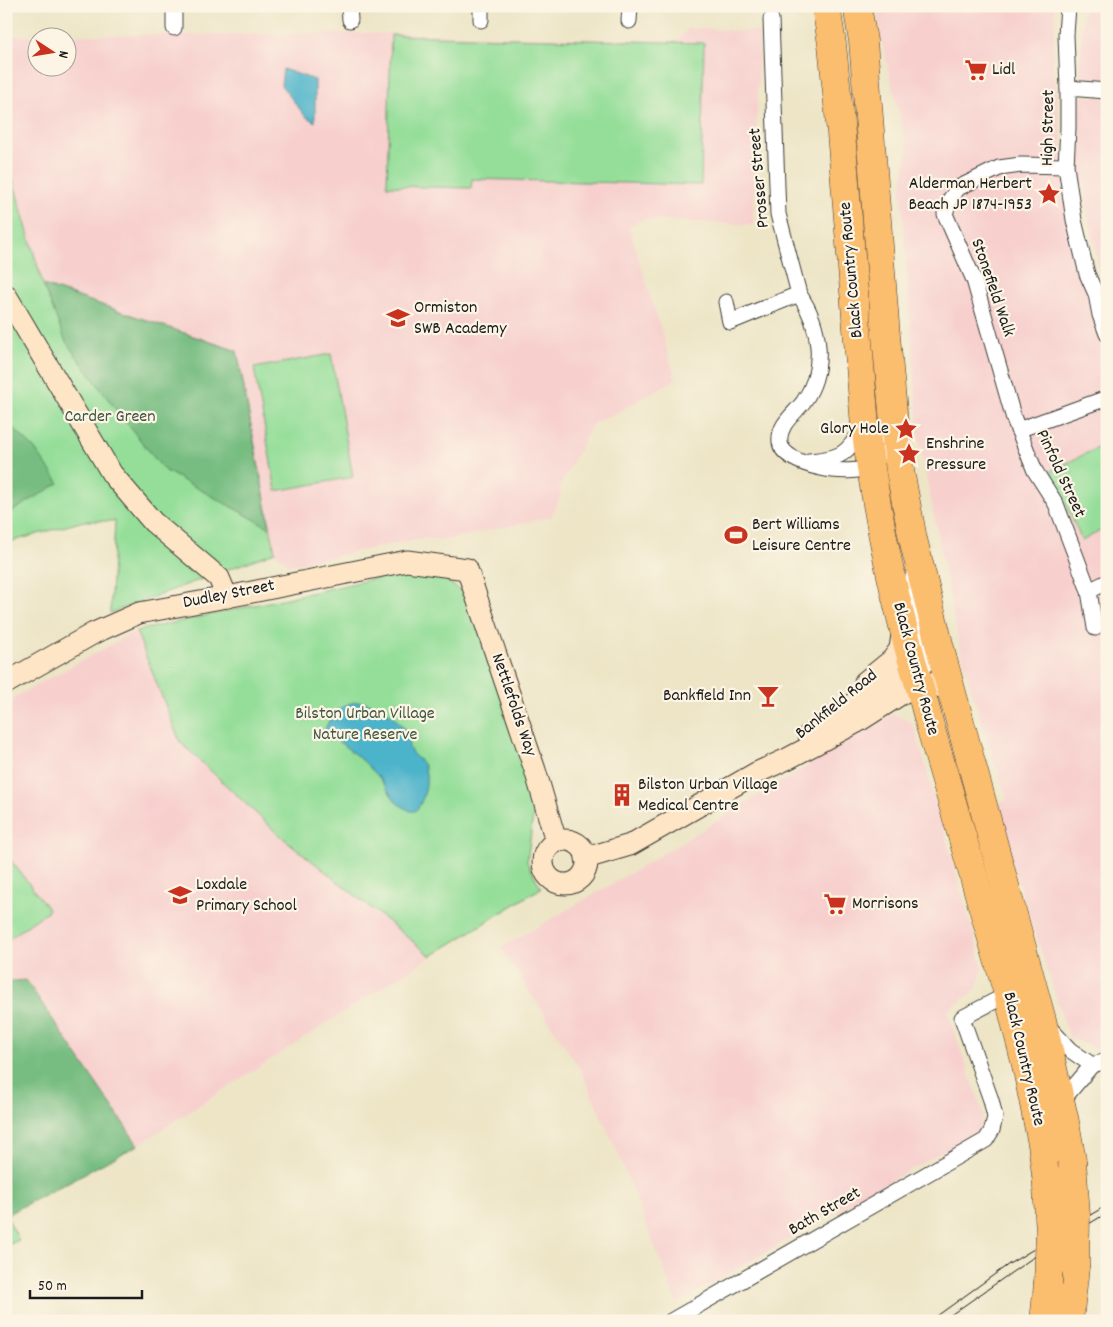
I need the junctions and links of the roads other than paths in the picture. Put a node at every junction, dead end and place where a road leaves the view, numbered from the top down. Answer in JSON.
{"nodes":[{"id":1,"x":174,"y":6,"type":"edge"},
{"id":2,"x":826,"y":6,"type":"edge"},
{"id":3,"x":857,"y":6,"type":"edge"},
{"id":4,"x":1068,"y":6,"type":"edge"},
{"id":5,"x":770,"y":18,"type":"dead end"},
{"id":6,"x":174,"y":28,"type":"dead end"},
{"id":7,"x":1068,"y":88,"type":"junction"},
{"id":8,"x":1107,"y":91,"type":"edge"},
{"id":9,"x":1066,"y":166,"type":"junction"},
{"id":10,"x":1101,"y":292,"type":"edge"},
{"id":11,"x":799,"y":294,"type":"junction"},
{"id":12,"x":6,"y":296,"type":"edge"},
{"id":13,"x":726,"y":302,"type":"dead end"},
{"id":14,"x":1107,"y":334,"type":"edge"},
{"id":15,"x":885,"y":394,"type":"junction"},
{"id":16,"x":1107,"y":398,"type":"edge"},
{"id":17,"x":865,"y":426,"type":"junction"},
{"id":18,"x":1018,"y":430,"type":"junction"},
{"id":19,"x":802,"y":461,"type":"junction"},
{"id":20,"x":870,"y":466,"type":"junction"},
{"id":21,"x":916,"y":552,"type":"junction"},
{"id":22,"x":467,"y":569,"type":"joint"},
{"id":23,"x":1107,"y":582,"type":"edge"},
{"id":24,"x":1089,"y":591,"type":"junction"},
{"id":25,"x":227,"y":597,"type":"junction"},
{"id":26,"x":903,"y":628,"type":"junction"},
{"id":27,"x":1095,"y":628,"type":"dead end"},
{"id":28,"x":920,"y":682,"type":"junction"},
{"id":29,"x":6,"y":683,"type":"edge"},
{"id":30,"x":953,"y":694,"type":"junction"},
{"id":31,"x":756,"y":773,"type":"junction"},
{"id":32,"x":556,"y":842,"type":"junction"},
{"id":33,"x":586,"y":858,"type":"junction"},
{"id":34,"x":1008,"y":994,"type":"junction"},
{"id":35,"x":1042,"y":1020,"type":"junction"},
{"id":36,"x":1103,"y":1063,"type":"edge"},
{"id":37,"x":1061,"y":1102,"type":"junction"},
{"id":38,"x":671,"y":1321,"type":"edge"},
{"id":39,"x":1044,"y":1321,"type":"edge"},
{"id":40,"x":1069,"y":1321,"type":"edge"}],
"edges":[{"from":1,"to":6,"type":"street"},
{"from":2,"to":17,"type":"highway","name":"Black Country Route"},
{"from":3,"to":15,"type":"highway","name":"Black Country Route"},
{"from":4,"to":7,"type":"street","name":"High Street"},
{"from":5,"to":11,"type":"street","name":"Prosser Street"},
{"from":7,"to":8,"type":"street"},
{"from":7,"to":9,"type":"street","name":"High Street"},
{"from":9,"to":10,"type":"street","name":"High Street"},
{"from":9,"to":18,"type":"street","name":"Stonefield Walk"},
{"from":10,"to":14,"type":"street","name":"High Street"},
{"from":11,"to":13,"type":"street"},
{"from":11,"to":19,"type":"street","name":"Prosser Street"},
{"from":12,"to":25,"type":"street"},
{"from":15,"to":17,"type":"street"},
{"from":15,"to":20,"type":"street"},
{"from":15,"to":21,"type":"highway","name":"Black Country Route"},
{"from":16,"to":18,"type":"street"},
{"from":17,"to":19,"type":"street"},
{"from":17,"to":20,"type":"highway","name":"Black Country Route"},
{"from":18,"to":24,"type":"street","name":"Pinfold Street"},
{"from":19,"to":20,"type":"street"},
{"from":20,"to":26,"type":"highway","name":"Black Country Route"},
{"from":21,"to":28,"type":"street"},
{"from":21,"to":30,"type":"highway","name":"Black Country Route"},
{"from":22,"to":25,"type":"street","name":"Dudley Street"},
{"from":22,"to":32,"type":"street","name":"Nettlefolds Way"},
{"from":23,"to":24,"type":"street"},
{"from":24,"to":27,"type":"street","name":"Pinfold Street"},
{"from":25,"to":29,"type":"street","name":"Dudley Street"},
{"from":26,"to":28,"type":"highway","name":"Black Country Route"},
{"from":26,"to":31,"type":"street","name":"Bankfield Road"},
{"from":28,"to":30,"type":"street"},
{"from":28,"to":31,"type":"street"},
{"from":28,"to":34,"type":"highway","name":"Black Country Route"},
{"from":30,"to":35,"type":"highway","name":"Black Country Route"},
{"from":31,"to":33,"type":"street","name":"Bankfield Road"},
{"from":32,"to":33,"type":"street"},
{"from":32,"to":33,"type":"street"},
{"from":34,"to":38,"type":"street","name":"Bath Street"},
{"from":34,"to":39,"type":"highway","name":"Black Country Route","bridge":true},
{"from":35,"to":36,"type":"street"},
{"from":35,"to":37,"type":"highway","name":"Black Country Route"},
{"from":36,"to":37,"type":"street"},
{"from":37,"to":40,"type":"highway","name":"Black Country Route","bridge":true}]}
